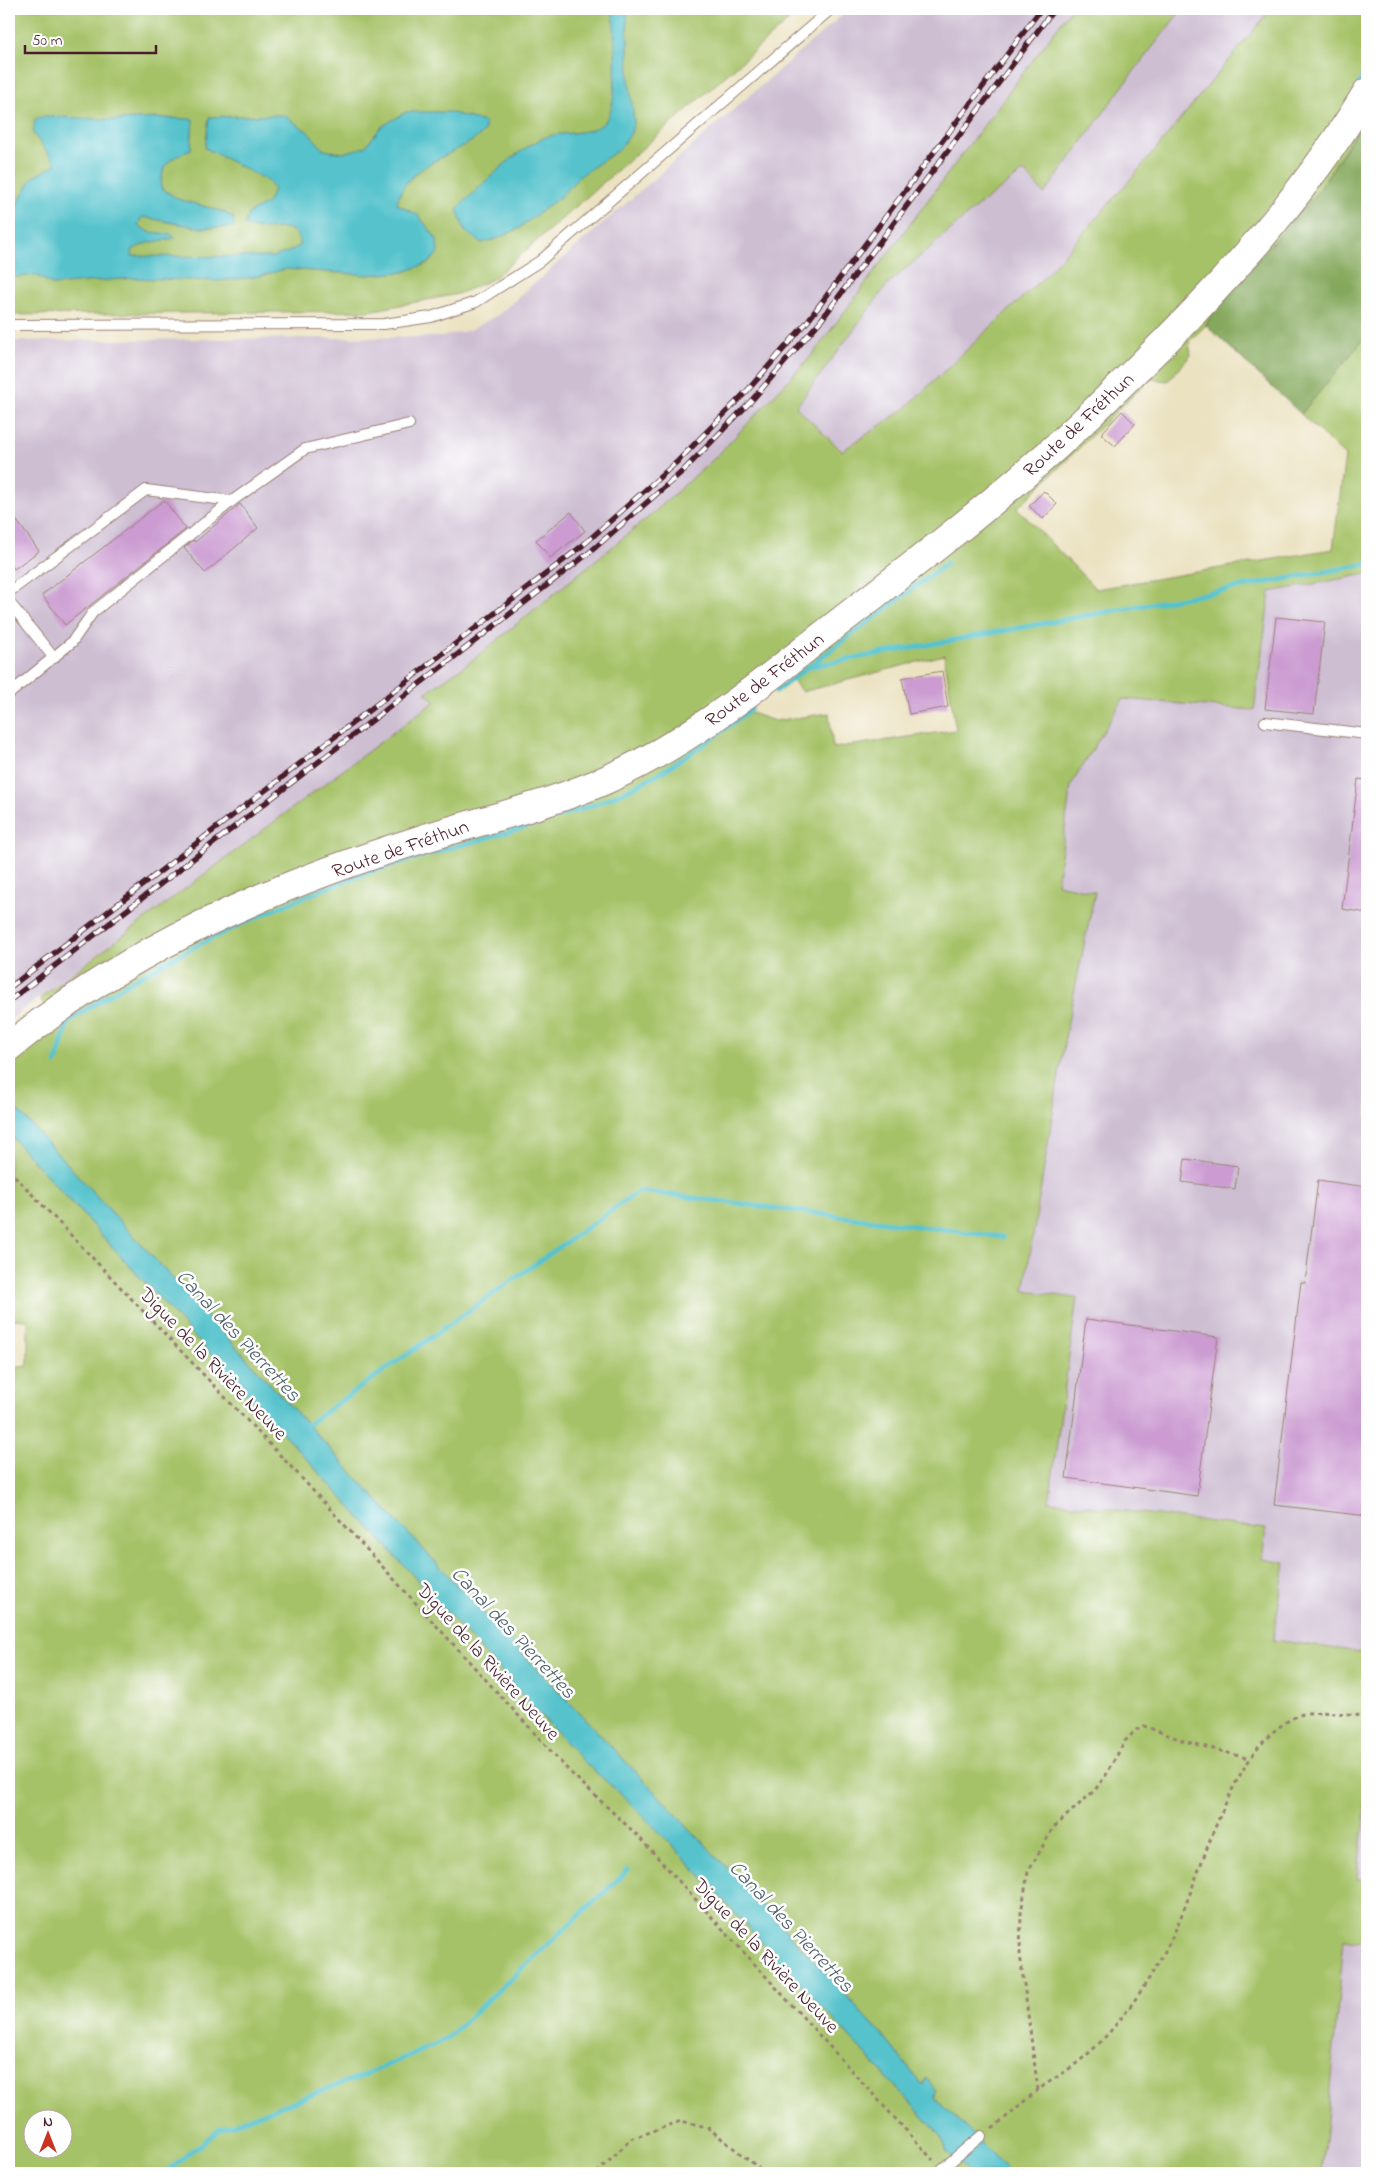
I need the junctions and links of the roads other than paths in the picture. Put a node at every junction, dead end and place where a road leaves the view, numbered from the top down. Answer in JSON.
{"nodes":[{"id":1,"x":831,"y":9,"type":"edge"},
{"id":2,"x":1367,"y":92,"type":"edge"},
{"id":3,"x":9,"y":325,"type":"edge"},
{"id":4,"x":410,"y":424,"type":"dead end"},
{"id":5,"x":232,"y":501,"type":"junction"},
{"id":6,"x":9,"y":592,"type":"edge"},
{"id":7,"x":9,"y":602,"type":"edge"},
{"id":8,"x":54,"y":658,"type":"junction"},
{"id":9,"x":9,"y":694,"type":"edge"},
{"id":10,"x":1265,"y":722,"type":"dead end"},
{"id":11,"x":1367,"y":734,"type":"edge"},
{"id":12,"x":9,"y":1047,"type":"edge"},
{"id":13,"x":981,"y":2136,"type":"road end"},
{"id":14,"x":942,"y":2169,"type":"road end"}],
"edges":[{"from":1,"to":3,"type":"lane"},
{"from":2,"to":12,"type":"street","name":"Route de Fréthun"},
{"from":4,"to":5,"type":"lane"},
{"from":5,"to":6,"type":"lane"},
{"from":5,"to":8,"type":"lane"},
{"from":7,"to":8,"type":"lane"},
{"from":8,"to":9,"type":"lane"},
{"from":10,"to":11,"type":"lane"},
{"from":13,"to":14,"type":"lane"}]}
